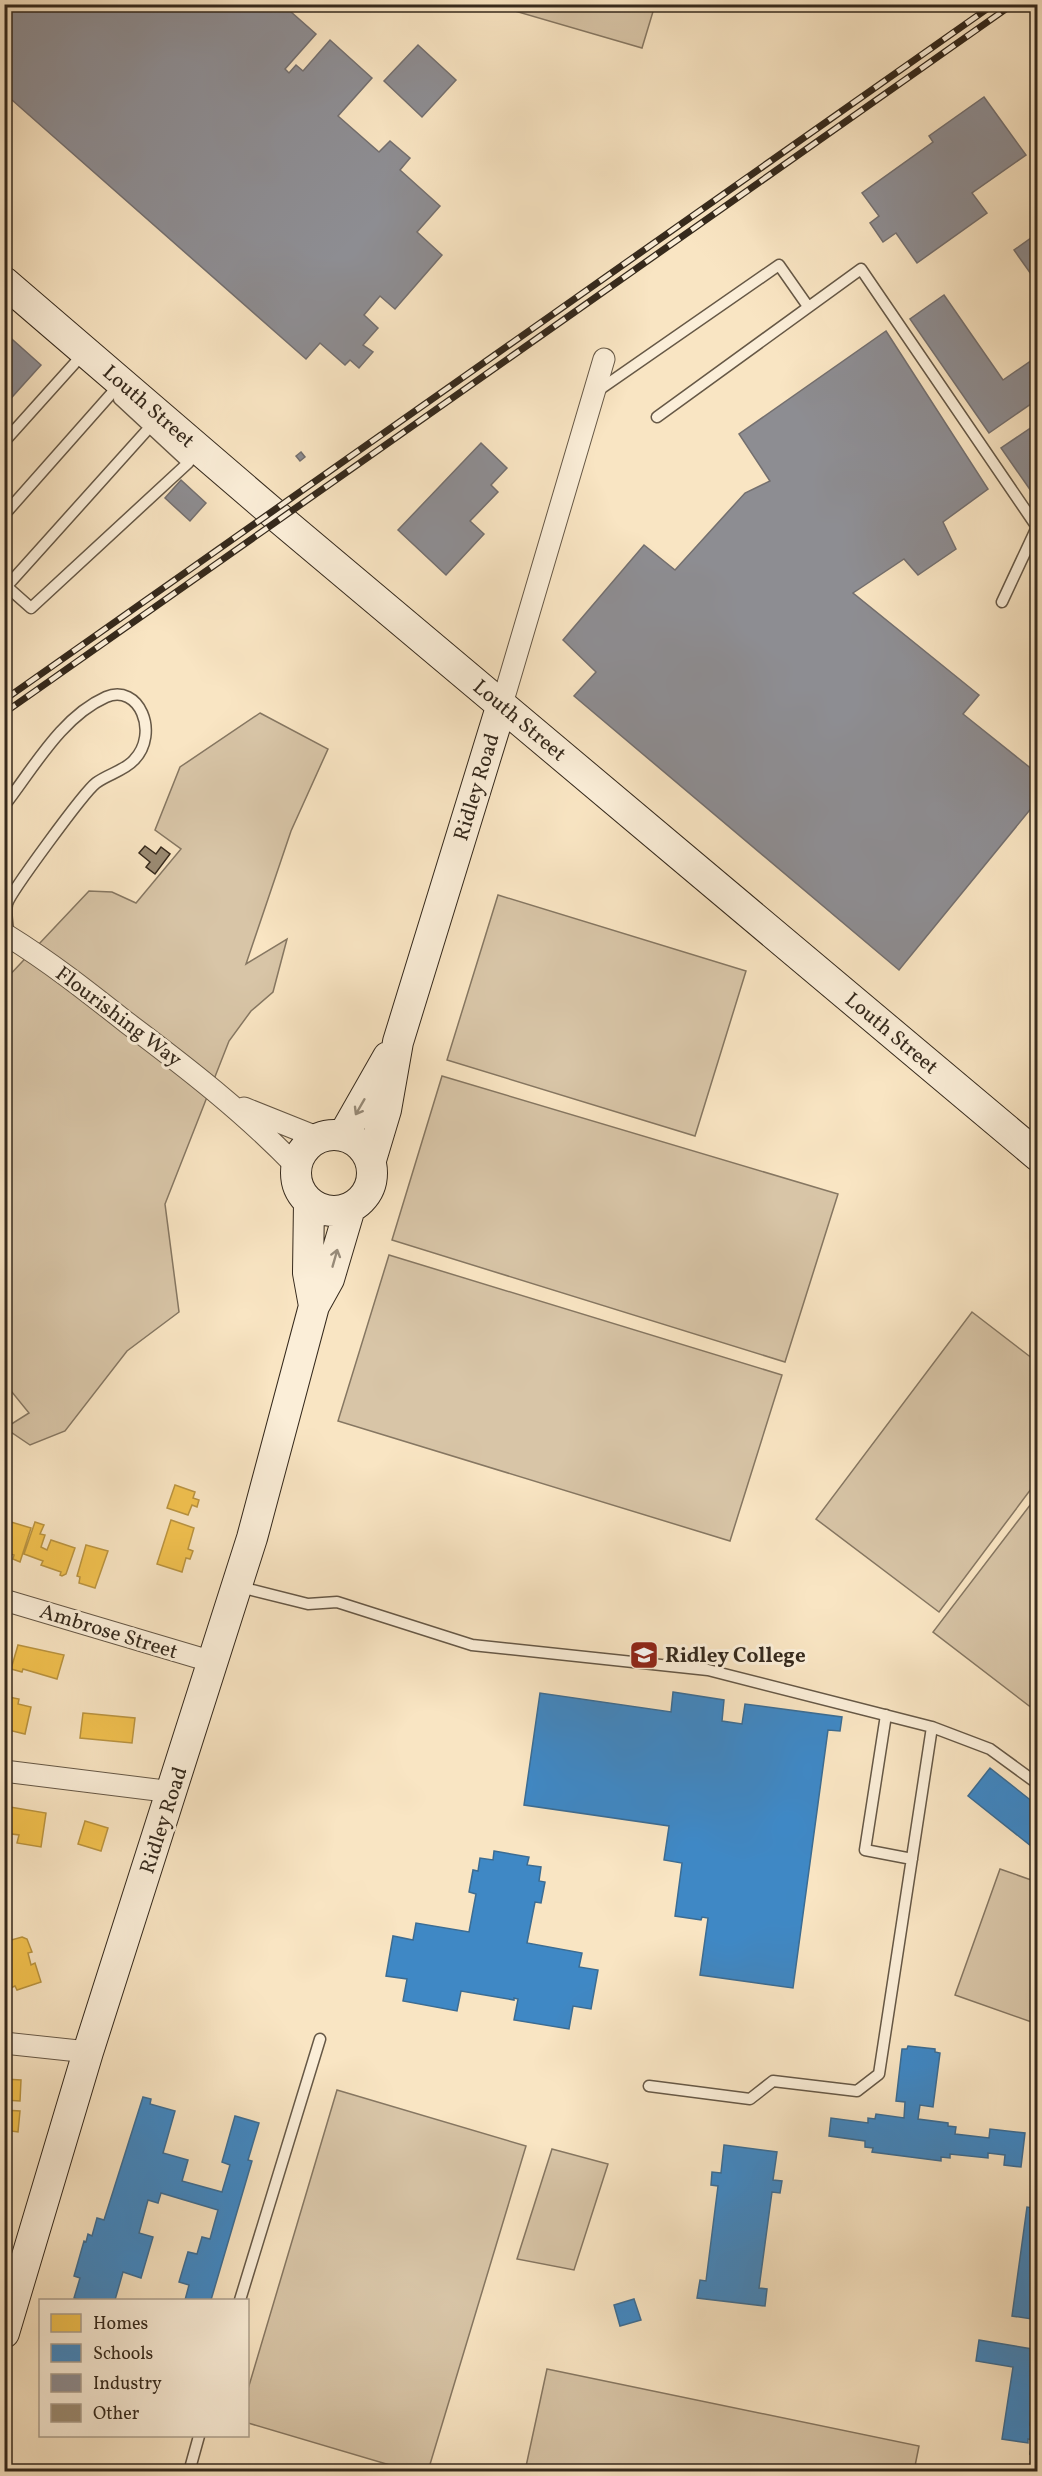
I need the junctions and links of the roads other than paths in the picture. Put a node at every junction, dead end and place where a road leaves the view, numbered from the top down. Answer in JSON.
{"nodes":[{"id":1,"x":4,"y":282,"type":"edge"},
{"id":2,"x":807,"y":305,"type":"junction"},
{"id":3,"x":85,"y":351,"type":"junction"},
{"id":4,"x":604,"y":359,"type":"dead end"},
{"id":5,"x":117,"y":388,"type":"junction"},
{"id":6,"x":594,"y":394,"type":"junction"},
{"id":7,"x":657,"y":417,"type":"dead end"},
{"id":8,"x":149,"y":428,"type":"junction"},
{"id":9,"x":4,"y":442,"type":"edge"},
{"id":10,"x":194,"y":456,"type":"junction"},
{"id":11,"x":4,"y":515,"type":"edge"},
{"id":12,"x":6,"y":585,"type":"edge"},
{"id":13,"x":1002,"y":602,"type":"dead end"},
{"id":14,"x":502,"y":704,"type":"junction"},
{"id":15,"x":4,"y":806,"type":"edge"},
{"id":16,"x":6,"y":903,"type":"edge"},
{"id":17,"x":6,"y":937,"type":"edge"},
{"id":18,"x":398,"y":1042,"type":"junction"},
{"id":19,"x":231,"y":1102,"type":"junction"},
{"id":20,"x":331,"y":1137,"type":"junction"},
{"id":21,"x":1038,"y":1156,"type":"edge"},
{"id":22,"x":371,"y":1160,"type":"junction"},
{"id":23,"x":296,"y":1166,"type":"junction"},
{"id":24,"x":309,"y":1202,"type":"junction"},
{"id":25,"x":350,"y":1208,"type":"junction"},
{"id":26,"x":315,"y":1306,"type":"junction"},
{"id":27,"x":236,"y":1586,"type":"junction"},
{"id":28,"x":4,"y":1600,"type":"edge"},
{"id":29,"x":213,"y":1662,"type":"junction"},
{"id":30,"x":886,"y":1715,"type":"junction"},
{"id":31,"x":932,"y":1727,"type":"junction"},
{"id":32,"x":4,"y":1771,"type":"edge"},
{"id":33,"x":1038,"y":1784,"type":"edge"},
{"id":34,"x":172,"y":1792,"type":"junction"},
{"id":35,"x":912,"y":1858,"type":"junction"},
{"id":36,"x":320,"y":2039,"type":"dead end"},
{"id":37,"x":4,"y":2043,"type":"edge"},
{"id":38,"x":88,"y":2052,"type":"junction"},
{"id":39,"x":649,"y":2086,"type":"dead end"},
{"id":40,"x":241,"y":2299,"type":"edge"},
{"id":41,"x":4,"y":2333,"type":"edge"},
{"id":42,"x":199,"y":2437,"type":"edge"},
{"id":43,"x":189,"y":2472,"type":"edge"}],
"edges":[{"from":1,"to":3,"type":"street","name":"Louth Street"},
{"from":2,"to":6,"type":"lane"},
{"from":2,"to":7,"type":"lane"},
{"from":2,"to":13,"type":"lane"},
{"from":3,"to":5,"type":"street","name":"Louth Street"},
{"from":3,"to":9,"type":"lane"},
{"from":4,"to":6,"type":"street","name":"Ridley Road"},
{"from":5,"to":8,"type":"lane"},
{"from":5,"to":10,"type":"street","name":"Louth Street"},
{"from":5,"to":11,"type":"lane"},
{"from":6,"to":14,"type":"street","name":"Ridley Road"},
{"from":8,"to":10,"type":"lane"},
{"from":8,"to":12,"type":"lane"},
{"from":10,"to":12,"type":"lane"},
{"from":10,"to":14,"type":"street","name":"Louth Street"},
{"from":14,"to":18,"type":"street","name":"Ridley Road"},
{"from":14,"to":21,"type":"street","name":"Louth Street"},
{"from":15,"to":16,"type":"lane"},
{"from":16,"to":17,"type":"lane"},
{"from":17,"to":19,"type":"street","name":"Flourishing Way"},
{"from":18,"to":20,"type":"street","name":"Ridley Road","one_way":true},
{"from":18,"to":22,"type":"street","name":"Ridley Road"},
{"from":19,"to":20,"type":"street","name":"Flourishing Way"},
{"from":19,"to":23,"type":"street","name":"Flourishing Way"},
{"from":20,"to":22,"type":"street"},
{"from":20,"to":23,"type":"street"},
{"from":22,"to":25,"type":"street"},
{"from":23,"to":24,"type":"street"},
{"from":24,"to":25,"type":"street"},
{"from":24,"to":26,"type":"street","name":"Ridley Road"},
{"from":26,"to":25,"type":"street","name":"Ridley Road","one_way":true},
{"from":26,"to":27,"type":"street","name":"Ridley Road"},
{"from":27,"to":29,"type":"street","name":"Ridley Road"},
{"from":27,"to":30,"type":"lane"},
{"from":28,"to":29,"type":"street","name":"Ambrose Street"},
{"from":29,"to":34,"type":"street","name":"Ridley Road"},
{"from":30,"to":31,"type":"lane"},
{"from":30,"to":35,"type":"lane"},
{"from":31,"to":33,"type":"lane"},
{"from":31,"to":35,"type":"lane"},
{"from":32,"to":34,"type":"street"},
{"from":34,"to":38,"type":"street","name":"Ridley Road"},
{"from":35,"to":39,"type":"lane"},
{"from":36,"to":40,"type":"lane"},
{"from":37,"to":38,"type":"street"},
{"from":38,"to":41,"type":"street","name":"Ridley Road"},
{"from":42,"to":43,"type":"lane"}]}
